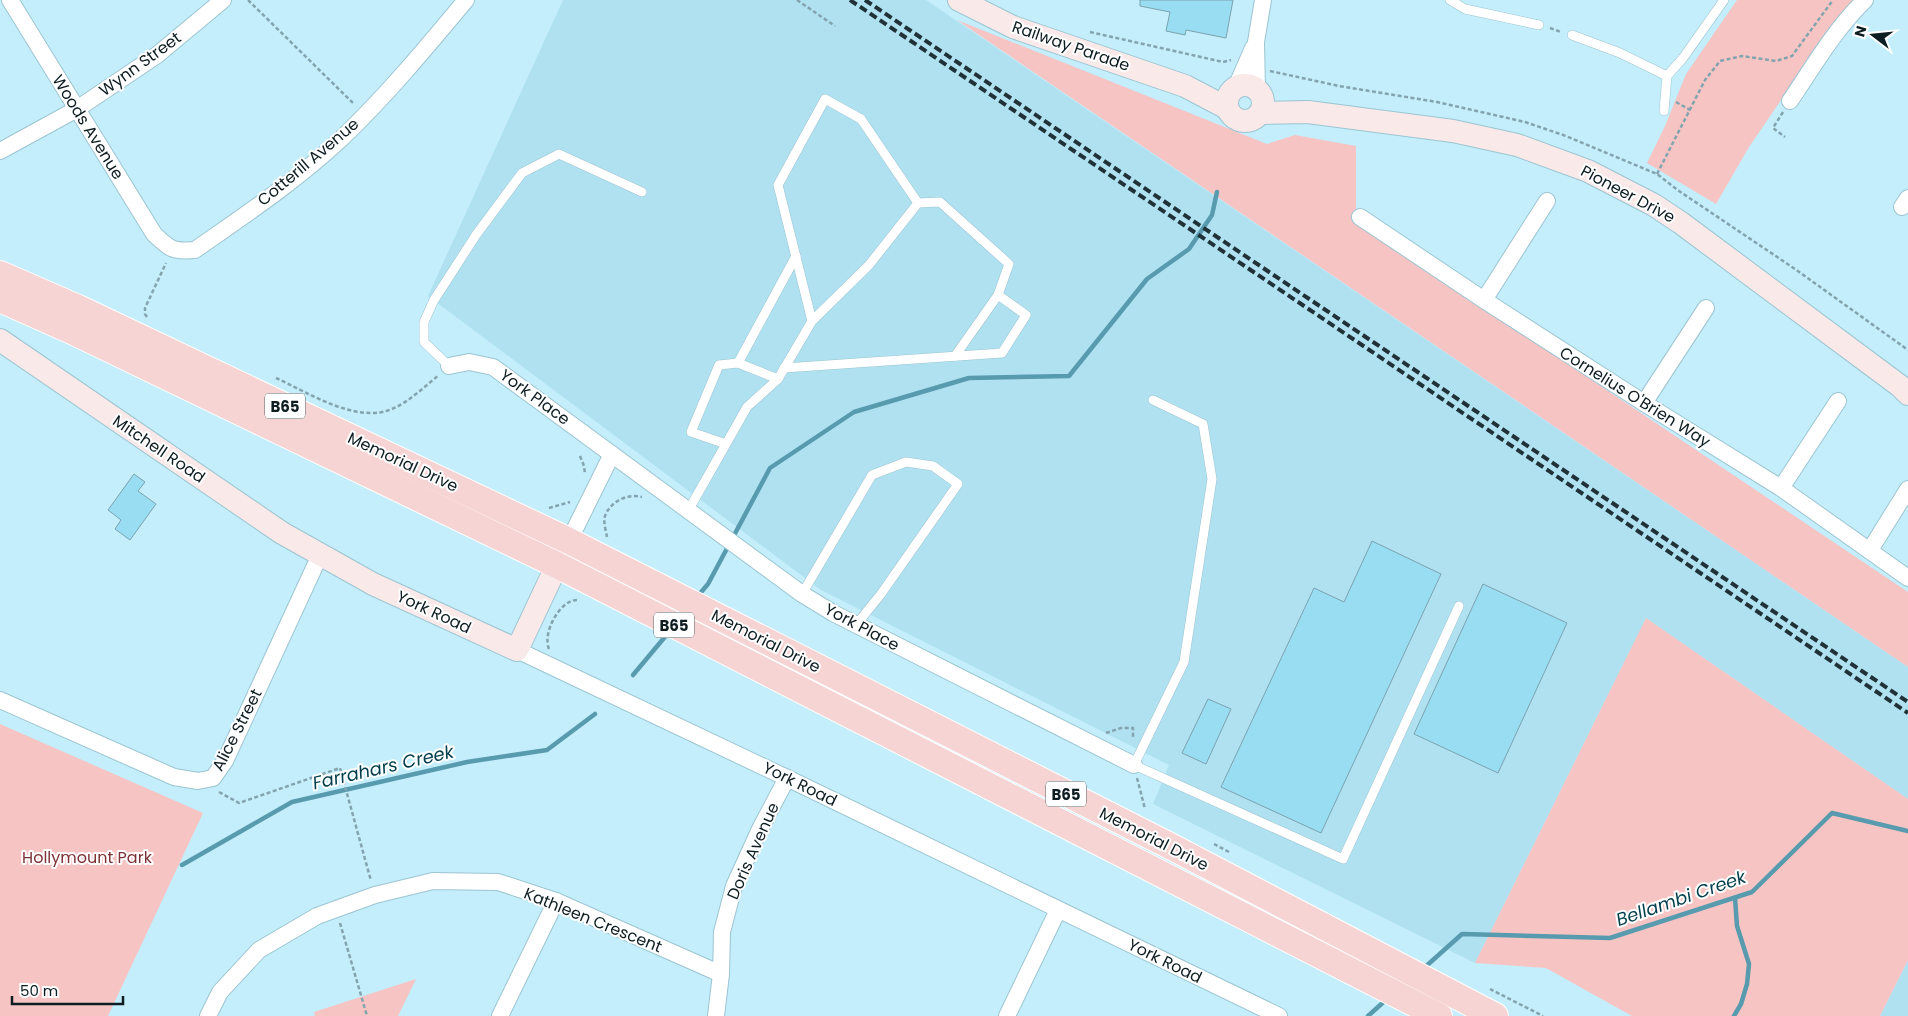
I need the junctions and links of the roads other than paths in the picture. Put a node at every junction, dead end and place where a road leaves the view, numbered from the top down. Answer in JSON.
{"nodes":[{"id":1,"x":10,"y":0,"type":"edge"},
{"id":2,"x":222,"y":0,"type":"edge"},
{"id":3,"x":466,"y":0,"type":"edge"},
{"id":4,"x":959,"y":0,"type":"edge"},
{"id":5,"x":1263,"y":0,"type":"edge"},
{"id":6,"x":1450,"y":0,"type":"edge"},
{"id":7,"x":1724,"y":0,"type":"edge"},
{"id":8,"x":1865,"y":0,"type":"edge"},
{"id":9,"x":1539,"y":25,"type":"road end"},
{"id":10,"x":1572,"y":35,"type":"road end"},
{"id":11,"x":1667,"y":76,"type":"junction"},
{"id":12,"x":1185,"y":86,"type":"joint"},
{"id":13,"x":1246,"y":97,"type":"junction"},
{"id":14,"x":1790,"y":101,"type":"road end"},
{"id":15,"x":77,"y":109,"type":"junction"},
{"id":16,"x":1664,"y":111,"type":"dead end"},
{"id":17,"x":0,"y":151,"type":"edge"},
{"id":18,"x":642,"y":192,"type":"dead end"},
{"id":19,"x":1547,"y":201,"type":"dead end"},
{"id":20,"x":918,"y":203,"type":"junction"},
{"id":21,"x":1360,"y":217,"type":"dead end"},
{"id":22,"x":171,"y":250,"type":"joint"},
{"id":23,"x":796,"y":256,"type":"junction"},
{"id":24,"x":0,"y":274,"type":"edge"},
{"id":25,"x":998,"y":294,"type":"junction"},
{"id":26,"x":0,"y":299,"type":"edge"},
{"id":27,"x":1484,"y":300,"type":"junction"},
{"id":28,"x":1706,"y":308,"type":"dead end"},
{"id":29,"x":812,"y":321,"type":"junction"},
{"id":30,"x":0,"y":340,"type":"edge"},
{"id":31,"x":955,"y":356,"type":"junction"},
{"id":32,"x":738,"y":363,"type":"junction"},
{"id":33,"x":450,"y":366,"type":"joint"},
{"id":34,"x":784,"y":368,"type":"junction"},
{"id":35,"x":778,"y":379,"type":"junction"},
{"id":36,"x":1905,"y":390,"type":"edge"},
{"id":37,"x":1153,"y":400,"type":"dead end"},
{"id":38,"x":1838,"y":401,"type":"dead end"},
{"id":39,"x":1644,"y":403,"type":"junction"},
{"id":40,"x":726,"y":444,"type":"junction"},
{"id":41,"x":612,"y":454,"type":"junction"},
{"id":42,"x":1781,"y":488,"type":"junction"},
{"id":43,"x":1908,"y":489,"type":"edge"},
{"id":44,"x":688,"y":511,"type":"junction"},
{"id":45,"x":569,"y":541,"type":"junction"},
{"id":46,"x":1870,"y":550,"type":"junction"},
{"id":47,"x":320,"y":555,"type":"junction"},
{"id":48,"x":557,"y":565,"type":"junction"},
{"id":49,"x":1908,"y":578,"type":"edge"},
{"id":50,"x":802,"y":594,"type":"junction"},
{"id":51,"x":1459,"y":606,"type":"dead end"},
{"id":52,"x":856,"y":625,"type":"junction"},
{"id":53,"x":517,"y":650,"type":"junction"},
{"id":54,"x":0,"y":700,"type":"edge"},
{"id":55,"x":1134,"y":765,"type":"junction"},
{"id":56,"x":787,"y":778,"type":"junction"},
{"id":57,"x":556,"y":901,"type":"junction"},
{"id":58,"x":1058,"y":910,"type":"junction"},
{"id":59,"x":721,"y":974,"type":"junction"},
{"id":60,"x":1428,"y":1011,"type":"edge"},
{"id":61,"x":208,"y":1016,"type":"edge"},
{"id":62,"x":500,"y":1016,"type":"edge"},
{"id":63,"x":716,"y":1016,"type":"edge"},
{"id":64,"x":1007,"y":1016,"type":"edge"},
{"id":65,"x":1279,"y":1016,"type":"edge"},
{"id":66,"x":1495,"y":1016,"type":"edge"}],
"edges":[{"from":1,"to":15,"type":"street","name":"Woods Avenue"},
{"from":2,"to":15,"type":"street","name":"Wynn Street"},
{"from":3,"to":22,"type":"street","name":"Cotterill Avenue"},
{"from":4,"to":12,"type":"main road","name":"Railway Parade"},
{"from":5,"to":13,"type":"street"},
{"from":6,"to":9,"type":"lane"},
{"from":7,"to":11,"type":"lane"},
{"from":8,"to":14,"type":"street"},
{"from":10,"to":11,"type":"lane"},
{"from":11,"to":16,"type":"lane"},
{"from":12,"to":13,"type":"main road","name":"Pioneer Drive"},
{"from":13,"to":36,"type":"main road","name":"Pioneer Drive"},
{"from":15,"to":17,"type":"street","name":"Wynn Street"},
{"from":15,"to":22,"type":"street","name":"Woods Avenue"},
{"from":18,"to":33,"type":"lane"},
{"from":19,"to":27,"type":"street"},
{"from":20,"to":23,"type":"lane"},
{"from":20,"to":25,"type":"lane"},
{"from":20,"to":29,"type":"lane"},
{"from":21,"to":27,"type":"street","name":"Cornelius O'Brien Way"},
{"from":23,"to":29,"type":"lane"},
{"from":23,"to":32,"type":"lane"},
{"from":24,"to":45,"type":"main road","name":"Memorial Drive","number":"B65"},
{"from":25,"to":31,"type":"lane"},
{"from":25,"to":31,"type":"lane"},
{"from":26,"to":48,"type":"main road","name":"Memorial Drive","number":"B65"},
{"from":27,"to":39,"type":"street","name":"Cornelius O'Brien Way"},
{"from":28,"to":39,"type":"street"},
{"from":29,"to":34,"type":"lane"},
{"from":30,"to":47,"type":"main road","name":"Mitchell Road"},
{"from":31,"to":34,"type":"lane"},
{"from":32,"to":35,"type":"lane"},
{"from":32,"to":40,"type":"lane"},
{"from":33,"to":41,"type":"street","name":"York Place"},
{"from":34,"to":35,"type":"lane"},
{"from":35,"to":40,"type":"lane"},
{"from":37,"to":55,"type":"lane"},
{"from":38,"to":42,"type":"street"},
{"from":39,"to":42,"type":"street","name":"Cornelius O'Brien Way"},
{"from":40,"to":44,"type":"lane"},
{"from":41,"to":44,"type":"street","name":"York Place"},
{"from":41,"to":45,"type":"street"},
{"from":42,"to":46,"type":"street","name":"Cornelius O'Brien Way"},
{"from":43,"to":46,"type":"street"},
{"from":44,"to":50,"type":"street","name":"York Place"},
{"from":45,"to":48,"type":"street"},
{"from":45,"to":66,"type":"main road","name":"Memorial Drive","number":"B65"},
{"from":46,"to":49,"type":"street","name":"Cornelius O'Brien Way"},
{"from":47,"to":53,"type":"main road","name":"York Road"},
{"from":47,"to":54,"type":"street","name":"Alice Street"},
{"from":48,"to":53,"type":"main road"},
{"from":48,"to":60,"type":"main road","name":"Memorial Drive","number":"B65"},
{"from":50,"to":52,"type":"street","name":"York Place"},
{"from":50,"to":52,"type":"lane"},
{"from":51,"to":55,"type":"lane"},
{"from":52,"to":55,"type":"street","name":"York Place"},
{"from":53,"to":56,"type":"street","name":"York Road"},
{"from":56,"to":58,"type":"street","name":"York Road"},
{"from":56,"to":59,"type":"street","name":"Doris Avenue"},
{"from":57,"to":59,"type":"street","name":"Kathleen Crescent"},
{"from":57,"to":61,"type":"street","name":"Kathleen Crescent"},
{"from":57,"to":62,"type":"street"},
{"from":58,"to":64,"type":"street"},
{"from":58,"to":65,"type":"street","name":"York Road"},
{"from":59,"to":63,"type":"street","name":"Doris Avenue"}]}
